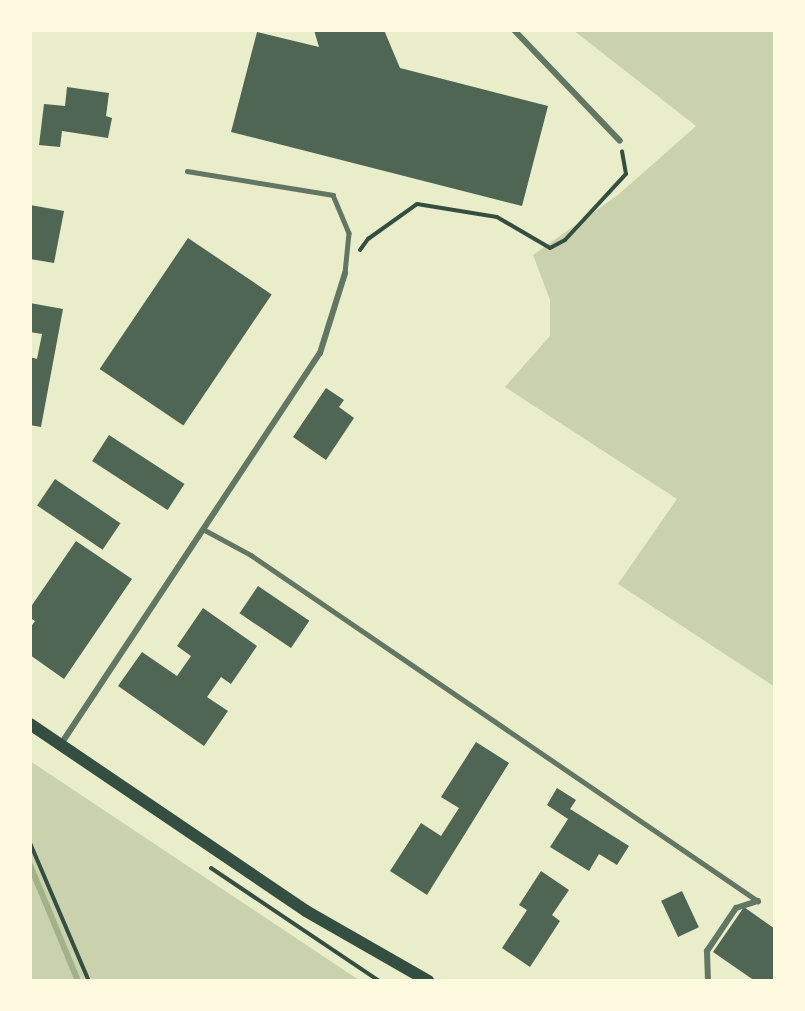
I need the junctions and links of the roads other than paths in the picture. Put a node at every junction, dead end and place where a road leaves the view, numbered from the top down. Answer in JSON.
{"nodes":[{"id":1,"x":514,"y":30,"type":"edge"},
{"id":2,"x":620,"y":141,"type":"road end"},
{"id":3,"x":187,"y":171,"type":"dead end"},
{"id":4,"x":345,"y":273,"type":"joint"},
{"id":5,"x":203,"y":529,"type":"junction"},
{"id":6,"x":30,"y":724,"type":"edge"},
{"id":7,"x":61,"y":744,"type":"junction"},
{"id":8,"x":758,"y":901,"type":"joint"},
{"id":9,"x":428,"y":981,"type":"edge"},
{"id":10,"x":708,"y":981,"type":"edge"}],
"edges":[{"from":1,"to":2,"type":"street"},
{"from":3,"to":4,"type":"lane"},
{"from":4,"to":5,"type":"street"},
{"from":5,"to":7,"type":"street"},
{"from":5,"to":8,"type":"lane"},
{"from":6,"to":7,"type":"main road"},
{"from":7,"to":9,"type":"main road"},
{"from":8,"to":10,"type":"street"}]}
